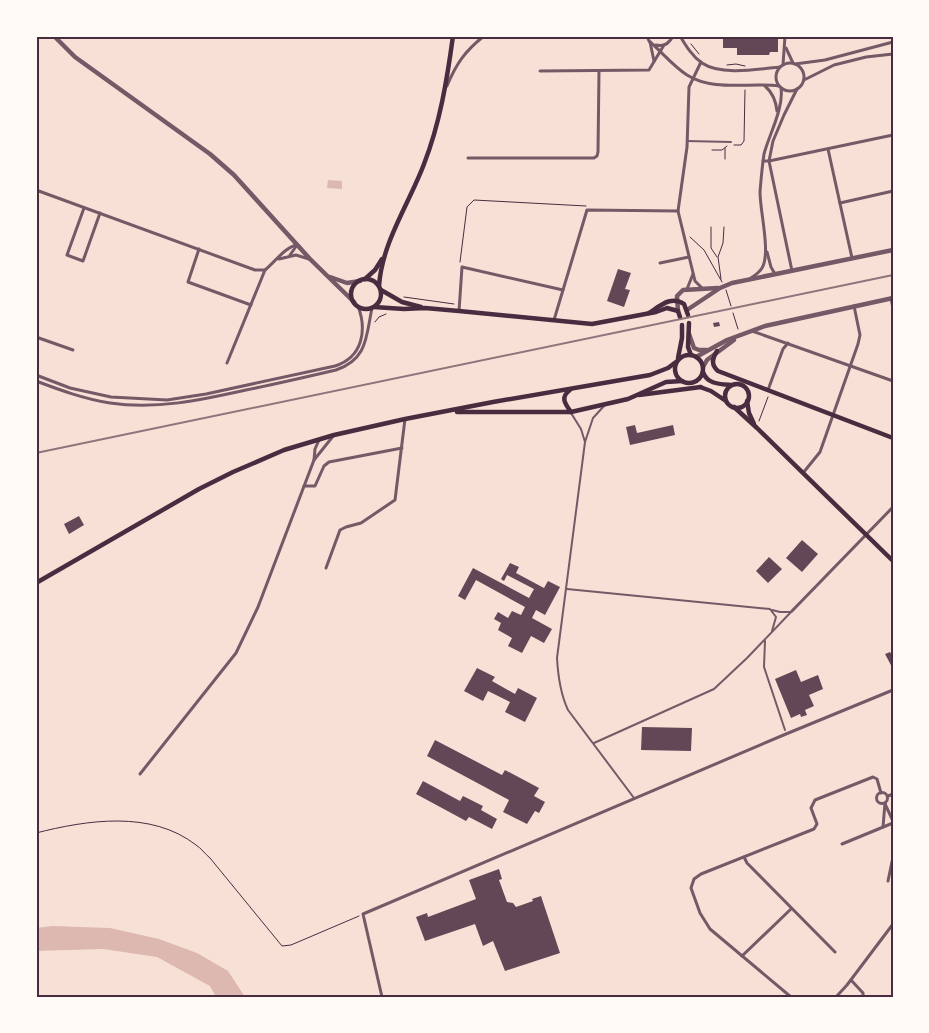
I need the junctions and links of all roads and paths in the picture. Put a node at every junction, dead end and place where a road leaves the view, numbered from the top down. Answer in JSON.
{"nodes":[{"id":1,"x":54,"y":36,"type":"edge"},
{"id":2,"x":453,"y":36,"type":"edge"},
{"id":3,"x":484,"y":36,"type":"edge"},
{"id":4,"x":647,"y":36,"type":"edge"},
{"id":5,"x":673,"y":36,"type":"edge"},
{"id":6,"x":680,"y":36,"type":"edge"},
{"id":7,"x":785,"y":36,"type":"edge"},
{"id":8,"x":649,"y":41,"type":"junction"},
{"id":9,"x":893,"y":42,"type":"edge"},
{"id":10,"x":690,"y":43,"type":"dead end"},
{"id":11,"x":654,"y":44,"type":"junction"},
{"id":12,"x":664,"y":45,"type":"junction"},
{"id":13,"x":785,"y":47,"type":"junction"},
{"id":14,"x":661,"y":51,"type":"junction"},
{"id":15,"x":893,"y":54,"type":"edge"},
{"id":16,"x":702,"y":60,"type":"junction"},
{"id":17,"x":654,"y":61,"type":"junction"},
{"id":18,"x":794,"y":64,"type":"junction"},
{"id":19,"x":721,"y":65,"type":"dead end"},
{"id":20,"x":782,"y":66,"type":"junction"},
{"id":21,"x":746,"y":70,"type":"junction"},
{"id":22,"x":540,"y":71,"type":"dead end"},
{"id":23,"x":600,"y":71,"type":"junction"},
{"id":24,"x":693,"y":78,"type":"junction"},
{"id":25,"x":804,"y":80,"type":"junction"},
{"id":26,"x":745,"y":85,"type":"junction"},
{"id":27,"x":765,"y":86,"type":"junction"},
{"id":28,"x":780,"y":87,"type":"junction"},
{"id":29,"x":797,"y":89,"type":"junction"},
{"id":30,"x":444,"y":94,"type":"junction"},
{"id":31,"x":777,"y":115,"type":"junction"},
{"id":32,"x":893,"y":135,"type":"edge"},
{"id":33,"x":687,"y":141,"type":"junction"},
{"id":34,"x":731,"y":142,"type":"dead end"},
{"id":35,"x":725,"y":148,"type":"junction"},
{"id":36,"x":828,"y":149,"type":"junction"},
{"id":37,"x":712,"y":150,"type":"dead end"},
{"id":38,"x":468,"y":158,"type":"dead end"},
{"id":39,"x":725,"y":159,"type":"dead end"},
{"id":40,"x":763,"y":161,"type":"junction"},
{"id":41,"x":769,"y":162,"type":"junction"},
{"id":42,"x":36,"y":190,"type":"edge"},
{"id":43,"x":893,"y":191,"type":"edge"},
{"id":44,"x":840,"y":203,"type":"junction"},
{"id":45,"x":84,"y":208,"type":"junction"},
{"id":46,"x":587,"y":208,"type":"junction"},
{"id":47,"x":678,"y":210,"type":"junction"},
{"id":48,"x":100,"y":213,"type":"junction"},
{"id":49,"x":724,"y":227,"type":"dead end"},
{"id":50,"x":711,"y":228,"type":"dead end"},
{"id":51,"x":686,"y":234,"type":"dead end"},
{"id":52,"x":290,"y":236,"type":"junction"},
{"id":53,"x":297,"y":245,"type":"junction"},
{"id":54,"x":287,"y":248,"type":"junction"},
{"id":55,"x":199,"y":249,"type":"junction"},
{"id":56,"x":766,"y":249,"type":"junction"},
{"id":57,"x":893,"y":250,"type":"edge"},
{"id":58,"x":384,"y":255,"type":"junction"},
{"id":59,"x":290,"y":256,"type":"junction"},
{"id":60,"x":689,"y":257,"type":"junction"},
{"id":61,"x":718,"y":257,"type":"junction"},
{"id":62,"x":310,"y":259,"type":"junction"},
{"id":63,"x":852,"y":259,"type":"junction"},
{"id":64,"x":278,"y":260,"type":"junction"},
{"id":65,"x":660,"y":263,"type":"dead end"},
{"id":66,"x":460,"y":266,"type":"dead end"},
{"id":67,"x":265,"y":270,"type":"junction"},
{"id":68,"x":792,"y":271,"type":"junction"},
{"id":69,"x":693,"y":274,"type":"junction"},
{"id":70,"x":325,"y":275,"type":"junction"},
{"id":71,"x":775,"y":275,"type":"junction"},
{"id":72,"x":362,"y":280,"type":"junction"},
{"id":73,"x":749,"y":280,"type":"junction"},
{"id":74,"x":722,"y":285,"type":"junction"},
{"id":75,"x":380,"y":288,"type":"junction"},
{"id":76,"x":687,"y":289,"type":"junction"},
{"id":77,"x":563,"y":290,"type":"junction"},
{"id":78,"x":704,"y":290,"type":"junction"},
{"id":79,"x":402,"y":296,"type":"dead end"},
{"id":80,"x":892,"y":298,"type":"edge"},
{"id":81,"x":677,"y":301,"type":"junction"},
{"id":82,"x":457,"y":302,"type":"dead end"},
{"id":83,"x":356,"y":304,"type":"junction"},
{"id":84,"x":251,"y":305,"type":"junction"},
{"id":85,"x":731,"y":306,"type":"dead end"},
{"id":86,"x":854,"y":306,"type":"junction"},
{"id":87,"x":373,"y":307,"type":"junction"},
{"id":88,"x":425,"y":308,"type":"junction"},
{"id":89,"x":893,"y":308,"type":"edge"},
{"id":90,"x":458,"y":310,"type":"junction"},
{"id":91,"x":678,"y":311,"type":"junction"},
{"id":92,"x":688,"y":313,"type":"joint"},
{"id":93,"x":733,"y":313,"type":"dead end"},
{"id":94,"x":386,"y":314,"type":"dead end"},
{"id":95,"x":647,"y":314,"type":"junction"},
{"id":96,"x":680,"y":317,"type":"dead end"},
{"id":97,"x":554,"y":320,"type":"junction"},
{"id":98,"x":375,"y":322,"type":"dead end"},
{"id":99,"x":689,"y":323,"type":"dead end"},
{"id":100,"x":682,"y":325,"type":"dead end"},
{"id":101,"x":738,"y":329,"type":"dead end"},
{"id":102,"x":752,"y":331,"type":"junction"},
{"id":103,"x":689,"y":334,"type":"junction"},
{"id":104,"x":741,"y":335,"type":"junction"},
{"id":105,"x":36,"y":338,"type":"edge"},
{"id":106,"x":788,"y":343,"type":"junction"},
{"id":107,"x":73,"y":350,"type":"dead end"},
{"id":108,"x":707,"y":350,"type":"junction"},
{"id":109,"x":717,"y":352,"type":"junction"},
{"id":110,"x":691,"y":355,"type":"junction"},
{"id":111,"x":696,"y":357,"type":"junction"},
{"id":112,"x":677,"y":361,"type":"junction"},
{"id":113,"x":227,"y":364,"type":"dead end"},
{"id":114,"x":850,"y":366,"type":"junction"},
{"id":115,"x":702,"y":369,"type":"junction"},
{"id":116,"x":36,"y":376,"type":"edge"},
{"id":117,"x":36,"y":381,"type":"edge"},
{"id":118,"x":682,"y":381,"type":"junction"},
{"id":119,"x":893,"y":381,"type":"edge"},
{"id":120,"x":690,"y":383,"type":"junction"},
{"id":121,"x":731,"y":385,"type":"junction"},
{"id":122,"x":701,"y":387,"type":"junction"},
{"id":123,"x":746,"y":388,"type":"junction"},
{"id":124,"x":572,"y":389,"type":"junction"},
{"id":125,"x":768,"y":390,"type":"junction"},
{"id":126,"x":636,"y":396,"type":"junction"},
{"id":127,"x":726,"y":401,"type":"junction"},
{"id":128,"x":747,"y":401,"type":"junction"},
{"id":129,"x":608,"y":404,"type":"junction"},
{"id":130,"x":734,"y":407,"type":"junction"},
{"id":131,"x":444,"y":412,"type":"junction"},
{"id":132,"x":570,"y":412,"type":"junction"},
{"id":133,"x":833,"y":415,"type":"junction"},
{"id":134,"x":405,"y":420,"type":"junction"},
{"id":135,"x":756,"y":427,"type":"junction"},
{"id":136,"x":334,"y":435,"type":"junction"},
{"id":137,"x":893,"y":438,"type":"edge"},
{"id":138,"x":319,"y":439,"type":"junction"},
{"id":139,"x":585,"y":442,"type":"junction"},
{"id":140,"x":307,"y":443,"type":"junction"},
{"id":141,"x":322,"y":448,"type":"junction"},
{"id":142,"x":402,"y":448,"type":"junction"},
{"id":143,"x":315,"y":449,"type":"junction"},
{"id":144,"x":314,"y":460,"type":"junction"},
{"id":145,"x":803,"y":473,"type":"junction"},
{"id":146,"x":304,"y":486,"type":"junction"},
{"id":147,"x":893,"y":506,"type":"edge"},
{"id":148,"x":865,"y":535,"type":"junction"},
{"id":149,"x":893,"y":561,"type":"edge"},
{"id":150,"x":326,"y":568,"type":"dead end"},
{"id":151,"x":36,"y":583,"type":"edge"},
{"id":152,"x":566,"y":589,"type":"junction"},
{"id":153,"x":770,"y":609,"type":"junction"},
{"id":154,"x":792,"y":612,"type":"junction"},
{"id":155,"x":772,"y":633,"type":"junction"},
{"id":156,"x":764,"y":640,"type":"junction"},
{"id":157,"x":893,"y":690,"type":"edge"},
{"id":158,"x":785,"y":732,"type":"junction"},
{"id":159,"x":594,"y":743,"type":"junction"},
{"id":160,"x":140,"y":774,"type":"dead end"},
{"id":161,"x":881,"y":793,"type":"junction"},
{"id":162,"x":893,"y":794,"type":"edge"},
{"id":163,"x":888,"y":796,"type":"junction"},
{"id":164,"x":635,"y":799,"type":"junction"},
{"id":165,"x":885,"y":803,"type":"junction"},
{"id":166,"x":893,"y":822,"type":"edge"},
{"id":167,"x":883,"y":827,"type":"junction"},
{"id":168,"x":36,"y":833,"type":"edge"},
{"id":169,"x":842,"y":844,"type":"dead end"},
{"id":170,"x":744,"y":857,"type":"junction"},
{"id":171,"x":893,"y":857,"type":"edge"},
{"id":172,"x":888,"y":881,"type":"dead end"},
{"id":173,"x":791,"y":909,"type":"junction"},
{"id":174,"x":363,"y":914,"type":"junction"},
{"id":175,"x":892,"y":926,"type":"edge"},
{"id":176,"x":835,"y":952,"type":"dead end"},
{"id":177,"x":742,"y":956,"type":"junction"},
{"id":178,"x":851,"y":980,"type":"junction"},
{"id":179,"x":382,"y":997,"type":"edge"},
{"id":180,"x":791,"y":997,"type":"edge"},
{"id":181,"x":836,"y":997,"type":"edge"},
{"id":182,"x":863,"y":997,"type":"edge"}],
"edges":[{"from":1,"to":52,"type":"street"},
{"from":2,"to":30,"type":"main road"},
{"from":3,"to":30,"type":"street"},
{"from":4,"to":8,"type":"street"},
{"from":5,"to":12,"type":"street"},
{"from":6,"to":16,"type":"street"},
{"from":7,"to":13,"type":"street"},
{"from":8,"to":11,"type":"street"},
{"from":8,"to":17,"type":"street"},
{"from":9,"to":18,"type":"street"},
{"from":10,"to":16,"type":"path"},
{"from":11,"to":12,"type":"street"},
{"from":11,"to":14,"type":"street"},
{"from":12,"to":14,"type":"street"},
{"from":13,"to":18,"type":"street"},
{"from":13,"to":20,"type":"street"},
{"from":14,"to":17,"type":"street"},
{"from":14,"to":24,"type":"street"},
{"from":15,"to":25,"type":"street"},
{"from":16,"to":21,"type":"street"},
{"from":16,"to":24,"type":"street"},
{"from":17,"to":23,"type":"street"},
{"from":18,"to":20,"type":"street"},
{"from":18,"to":25,"type":"street"},
{"from":19,"to":21,"type":"path"},
{"from":20,"to":21,"type":"street"},
{"from":20,"to":28,"type":"street"},
{"from":22,"to":23,"type":"street"},
{"from":23,"to":38,"type":"street"},
{"from":24,"to":26,"type":"street"},
{"from":24,"to":33,"type":"street"},
{"from":25,"to":29,"type":"street"},
{"from":26,"to":27,"type":"street"},
{"from":26,"to":35,"type":"path"},
{"from":27,"to":28,"type":"street"},
{"from":27,"to":31,"type":"street"},
{"from":28,"to":29,"type":"street"},
{"from":28,"to":31,"type":"street"},
{"from":29,"to":41,"type":"street"},
{"from":30,"to":58,"type":"main road"},
{"from":31,"to":40,"type":"street"},
{"from":32,"to":36,"type":"street"},
{"from":33,"to":34,"type":"lane"},
{"from":33,"to":47,"type":"street"},
{"from":35,"to":37,"type":"path"},
{"from":35,"to":39,"type":"path"},
{"from":36,"to":41,"type":"street"},
{"from":36,"to":44,"type":"street"},
{"from":40,"to":41,"type":"street"},
{"from":40,"to":56,"type":"street"},
{"from":41,"to":68,"type":"street"},
{"from":42,"to":45,"type":"street"},
{"from":43,"to":44,"type":"street"},
{"from":44,"to":63,"type":"street"},
{"from":45,"to":48,"type":"street"},
{"from":45,"to":48,"type":"street"},
{"from":46,"to":47,"type":"street"},
{"from":46,"to":66,"type":"path"},
{"from":46,"to":77,"type":"street"},
{"from":47,"to":60,"type":"street"},
{"from":48,"to":55,"type":"street"},
{"from":49,"to":61,"type":"path"},
{"from":50,"to":61,"type":"path"},
{"from":51,"to":74,"type":"path"},
{"from":52,"to":53,"type":"street"},
{"from":52,"to":54,"type":"street"},
{"from":53,"to":54,"type":"street"},
{"from":53,"to":59,"type":"street"},
{"from":53,"to":62,"type":"street"},
{"from":54,"to":64,"type":"street"},
{"from":55,"to":67,"type":"street"},
{"from":55,"to":84,"type":"street"},
{"from":56,"to":71,"type":"street"},
{"from":56,"to":73,"type":"street"},
{"from":57,"to":63,"type":"street"},
{"from":58,"to":72,"type":"main road"},
{"from":58,"to":75,"type":"main road"},
{"from":59,"to":62,"type":"street"},
{"from":59,"to":64,"type":"street"},
{"from":60,"to":65,"type":"street"},
{"from":60,"to":69,"type":"street"},
{"from":61,"to":74,"type":"path"},
{"from":62,"to":70,"type":"street"},
{"from":63,"to":68,"type":"street"},
{"from":64,"to":67,"type":"street"},
{"from":67,"to":84,"type":"street"},
{"from":68,"to":71,"type":"street"},
{"from":69,"to":76,"type":"street"},
{"from":69,"to":78,"type":"street"},
{"from":70,"to":72,"type":"street"},
{"from":70,"to":83,"type":"street"},
{"from":71,"to":73,"type":"street"},
{"from":72,"to":75,"type":"main road"},
{"from":72,"to":83,"type":"main road"},
{"from":73,"to":74,"type":"street"},
{"from":74,"to":78,"type":"street"},
{"from":74,"to":85,"type":"path"},
{"from":74,"to":92,"type":"street"},
{"from":75,"to":87,"type":"main road"},
{"from":75,"to":88,"type":"main road"},
{"from":76,"to":78,"type":"street"},
{"from":76,"to":81,"type":"street"},
{"from":77,"to":90,"type":"street"},
{"from":77,"to":97,"type":"street"},
{"from":79,"to":82,"type":"path"},
{"from":80,"to":86,"type":"street"},
{"from":80,"to":89,"type":"street"},
{"from":81,"to":91,"type":"street"},
{"from":81,"to":92,"type":"main road"},
{"from":81,"to":95,"type":"main road"},
{"from":83,"to":87,"type":"main road"},
{"from":83,"to":116,"type":"street"},
{"from":84,"to":113,"type":"street"},
{"from":86,"to":102,"type":"street"},
{"from":86,"to":114,"type":"street"},
{"from":87,"to":88,"type":"main road"},
{"from":87,"to":117,"type":"street"},
{"from":88,"to":90,"type":"main road"},
{"from":90,"to":97,"type":"main road"},
{"from":91,"to":95,"type":"main road"},
{"from":91,"to":96,"type":"main road"},
{"from":93,"to":101,"type":"path"},
{"from":94,"to":98,"type":"path"},
{"from":95,"to":97,"type":"main road"},
{"from":99,"to":103,"type":"main road"},
{"from":100,"to":112,"type":"main road"},
{"from":102,"to":104,"type":"street"},
{"from":102,"to":106,"type":"street"},
{"from":103,"to":108,"type":"street"},
{"from":103,"to":110,"type":"main road"},
{"from":104,"to":108,"type":"street"},
{"from":104,"to":109,"type":"street"},
{"from":105,"to":107,"type":"street"},
{"from":106,"to":114,"type":"street"},
{"from":106,"to":125,"type":"street"},
{"from":108,"to":111,"type":"street"},
{"from":109,"to":115,"type":"street"},
{"from":109,"to":125,"type":"main road"},
{"from":110,"to":111,"type":"main road"},
{"from":110,"to":112,"type":"main road"},
{"from":111,"to":115,"type":"main road"},
{"from":112,"to":118,"type":"main road"},
{"from":112,"to":124,"type":"main road"},
{"from":114,"to":119,"type":"street"},
{"from":114,"to":133,"type":"street"},
{"from":115,"to":120,"type":"main road"},
{"from":115,"to":121,"type":"main road"},
{"from":118,"to":120,"type":"main road"},
{"from":118,"to":126,"type":"main road"},
{"from":120,"to":122,"type":"main road"},
{"from":121,"to":123,"type":"main road"},
{"from":121,"to":127,"type":"main road"},
{"from":122,"to":126,"type":"main road"},
{"from":122,"to":127,"type":"main road"},
{"from":123,"to":125,"type":"main road"},
{"from":123,"to":128,"type":"main road"},
{"from":124,"to":131,"type":"main road"},
{"from":124,"to":132,"type":"main road"},
{"from":125,"to":133,"type":"main road"},
{"from":125,"to":135,"type":"path"},
{"from":126,"to":129,"type":"main road"},
{"from":127,"to":130,"type":"main road"},
{"from":128,"to":130,"type":"main road"},
{"from":128,"to":135,"type":"main road"},
{"from":129,"to":132,"type":"main road"},
{"from":129,"to":139,"type":"lane"},
{"from":130,"to":135,"type":"main road"},
{"from":131,"to":132,"type":"main road"},
{"from":131,"to":134,"type":"main road"},
{"from":132,"to":139,"type":"lane"},
{"from":133,"to":137,"type":"main road"},
{"from":133,"to":145,"type":"street"},
{"from":134,"to":136,"type":"main road"},
{"from":134,"to":142,"type":"street"},
{"from":135,"to":145,"type":"main road"},
{"from":136,"to":138,"type":"main road"},
{"from":136,"to":141,"type":"street"},
{"from":138,"to":140,"type":"main road"},
{"from":138,"to":141,"type":"street"},
{"from":138,"to":143,"type":"street"},
{"from":139,"to":152,"type":"lane"},
{"from":140,"to":143,"type":"street"},
{"from":140,"to":151,"type":"main road"},
{"from":141,"to":144,"type":"street"},
{"from":142,"to":146,"type":"street"},
{"from":142,"to":150,"type":"street"},
{"from":143,"to":144,"type":"street"},
{"from":144,"to":146,"type":"street"},
{"from":145,"to":148,"type":"main road"},
{"from":146,"to":160,"type":"street"},
{"from":147,"to":148,"type":"street"},
{"from":148,"to":149,"type":"main road"},
{"from":148,"to":154,"type":"street"},
{"from":152,"to":153,"type":"lane"},
{"from":152,"to":159,"type":"lane"},
{"from":153,"to":154,"type":"lane"},
{"from":153,"to":155,"type":"lane"},
{"from":154,"to":155,"type":"lane"},
{"from":155,"to":156,"type":"lane"},
{"from":156,"to":158,"type":"lane"},
{"from":156,"to":159,"type":"lane"},
{"from":157,"to":158,"type":"street"},
{"from":158,"to":164,"type":"street"},
{"from":159,"to":164,"type":"lane"},
{"from":161,"to":163,"type":"street"},
{"from":161,"to":165,"type":"street"},
{"from":161,"to":170,"type":"street"},
{"from":162,"to":163,"type":"street"},
{"from":163,"to":165,"type":"street"},
{"from":164,"to":174,"type":"street"},
{"from":165,"to":166,"type":"street"},
{"from":165,"to":167,"type":"street"},
{"from":166,"to":167,"type":"street"},
{"from":167,"to":169,"type":"street"},
{"from":168,"to":174,"type":"path"},
{"from":170,"to":173,"type":"street"},
{"from":170,"to":177,"type":"street"},
{"from":171,"to":172,"type":"street"},
{"from":173,"to":176,"type":"street"},
{"from":173,"to":177,"type":"street"},
{"from":174,"to":179,"type":"street"},
{"from":175,"to":178,"type":"street"},
{"from":177,"to":180,"type":"street"},
{"from":178,"to":181,"type":"street"},
{"from":178,"to":182,"type":"street"}]}
